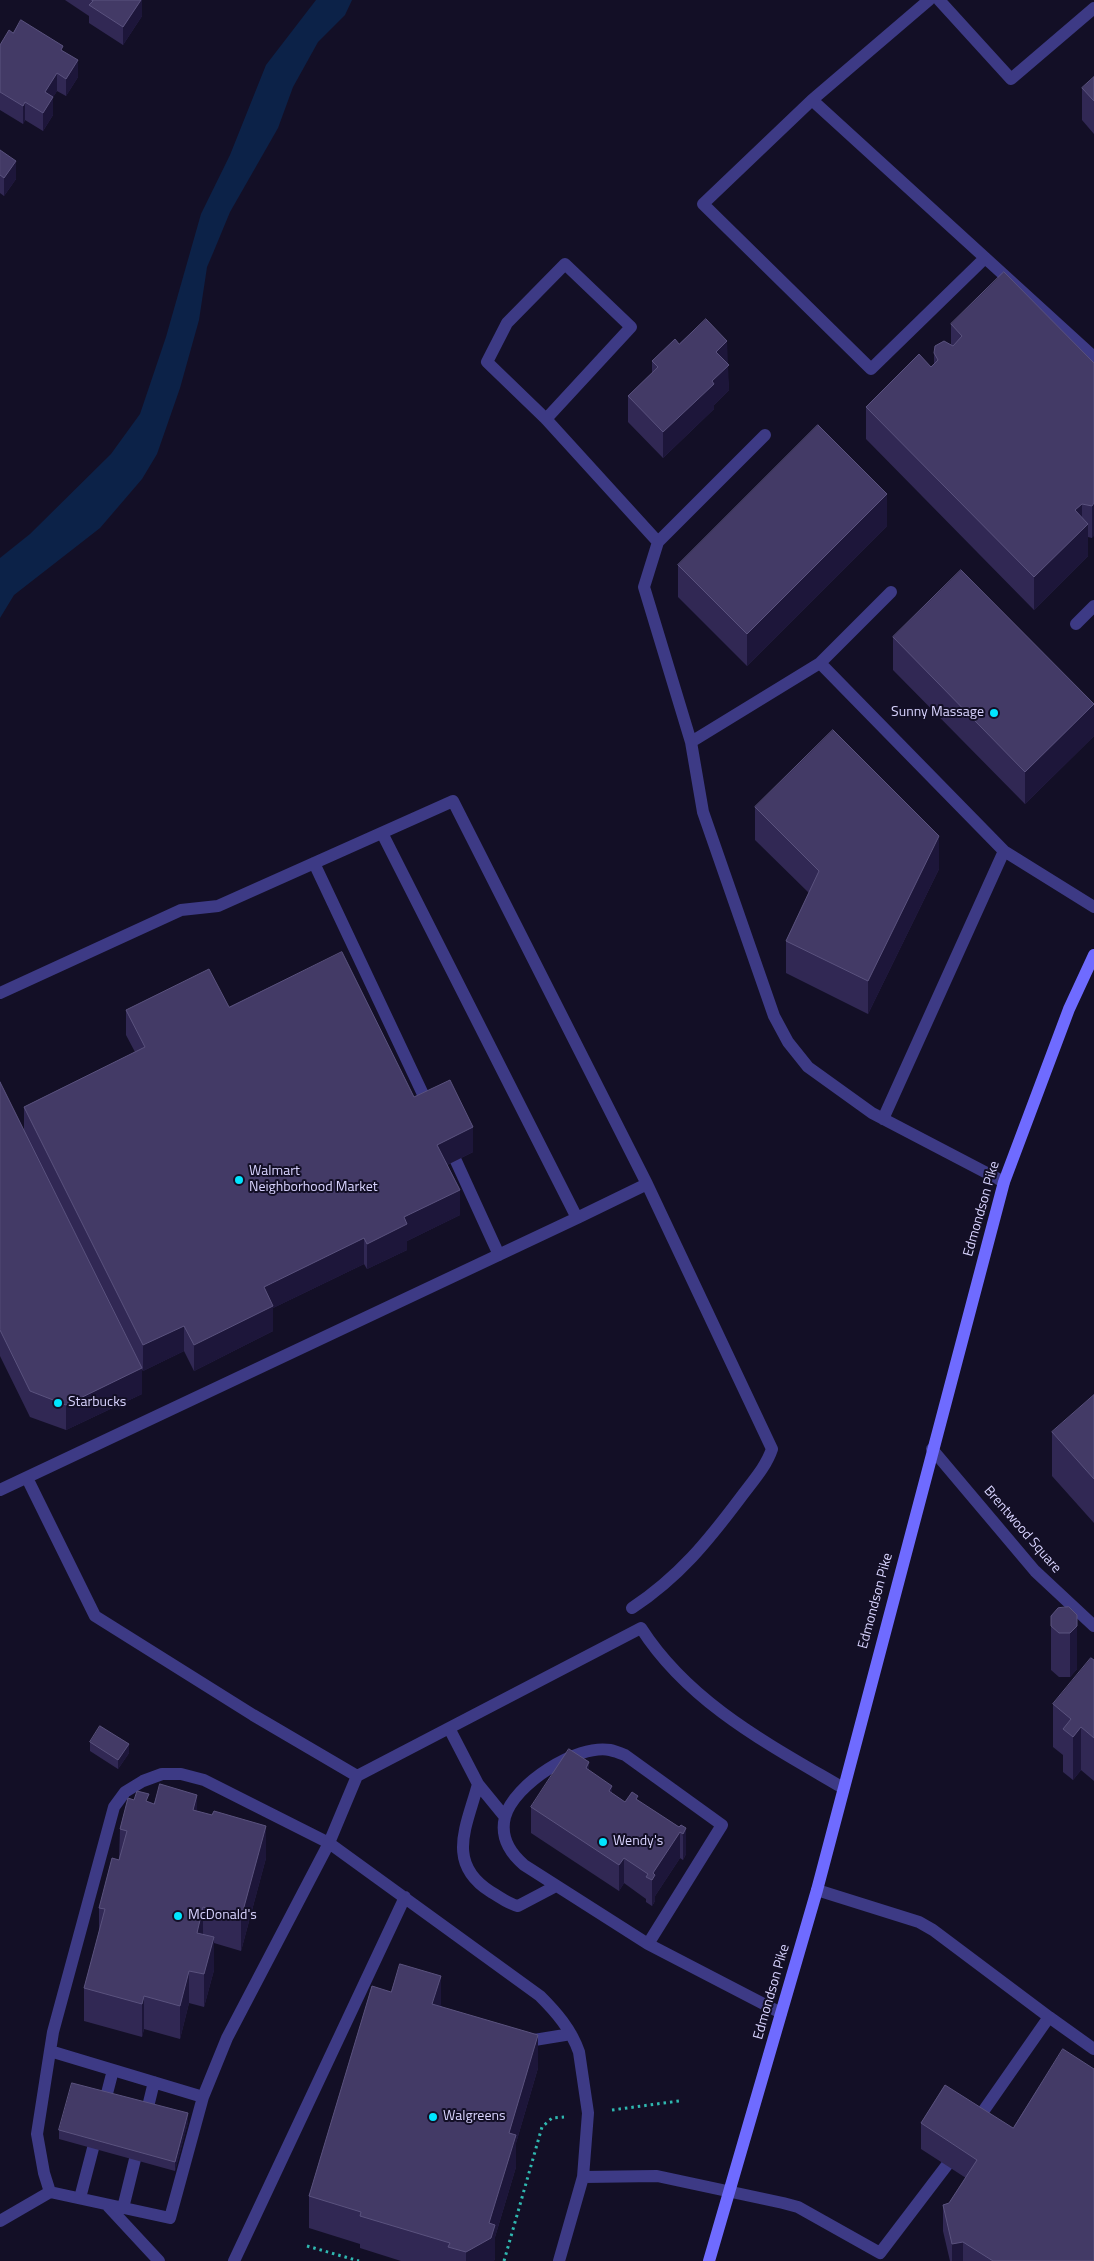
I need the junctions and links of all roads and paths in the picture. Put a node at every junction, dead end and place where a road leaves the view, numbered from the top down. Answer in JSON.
{"nodes":[{"id":1,"x":928,"y":0,"type":"edge"},
{"id":2,"x":939,"y":0,"type":"edge"},
{"id":3,"x":1094,"y":8,"type":"edge"},
{"id":4,"x":812,"y":100,"type":"junction"},
{"id":5,"x":985,"y":258,"type":"junction"},
{"id":6,"x":1094,"y":357,"type":"edge"},
{"id":7,"x":546,"y":419,"type":"junction"},
{"id":8,"x":765,"y":435,"type":"dead end"},
{"id":9,"x":658,"y":542,"type":"junction"},
{"id":10,"x":891,"y":592,"type":"dead end"},
{"id":11,"x":1094,"y":606,"type":"edge"},
{"id":12,"x":1076,"y":624,"type":"dead end"},
{"id":13,"x":820,"y":663,"type":"junction"},
{"id":14,"x":691,"y":742,"type":"junction"},
{"id":15,"x":382,"y":832,"type":"junction"},
{"id":16,"x":1004,"y":851,"type":"junction"},
{"id":17,"x":314,"y":863,"type":"junction"},
{"id":18,"x":1094,"y":907,"type":"edge"},
{"id":19,"x":1094,"y":956,"type":"edge"},
{"id":20,"x":0,"y":993,"type":"edge"},
{"id":21,"x":432,"y":1114,"type":"edge"},
{"id":22,"x":883,"y":1119,"type":"junction"},
{"id":23,"x":456,"y":1161,"type":"edge"},
{"id":24,"x":1004,"y":1182,"type":"junction"},
{"id":25,"x":647,"y":1184,"type":"junction"},
{"id":26,"x":577,"y":1218,"type":"junction"},
{"id":27,"x":499,"y":1255,"type":"junction"},
{"id":28,"x":932,"y":1449,"type":"junction"},
{"id":29,"x":27,"y":1478,"type":"junction"},
{"id":30,"x":0,"y":1490,"type":"edge"},
{"id":31,"x":632,"y":1608,"type":"dead end"},
{"id":32,"x":1094,"y":1626,"type":"edge"},
{"id":33,"x":449,"y":1728,"type":"junction"},
{"id":34,"x":357,"y":1776,"type":"junction"},
{"id":35,"x":478,"y":1784,"type":"junction"},
{"id":36,"x":843,"y":1788,"type":"junction"},
{"id":37,"x":505,"y":1817,"type":"junction"},
{"id":38,"x":328,"y":1843,"type":"junction"},
{"id":39,"x":556,"y":1886,"type":"junction"},
{"id":40,"x":816,"y":1890,"type":"junction"},
{"id":41,"x":405,"y":1897,"type":"junction"},
{"id":42,"x":648,"y":1944,"type":"junction"},
{"id":43,"x":357,"y":1999,"type":"junction"},
{"id":44,"x":372,"y":2004,"type":"edge"},
{"id":45,"x":781,"y":2013,"type":"junction"},
{"id":46,"x":1049,"y":2017,"type":"junction"},
{"id":47,"x":571,"y":2034,"type":"junction"},
{"id":48,"x":506,"y":2041,"type":"edge"},
{"id":49,"x":1094,"y":2049,"type":"edge"},
{"id":50,"x":50,"y":2051,"type":"junction"},
{"id":51,"x":113,"y":2070,"type":"junction"},
{"id":52,"x":154,"y":2082,"type":"junction"},
{"id":53,"x":203,"y":2097,"type":"junction"},
{"id":54,"x":973,"y":2128,"type":"edge"},
{"id":55,"x":947,"y":2165,"type":"edge"},
{"id":56,"x":583,"y":2177,"type":"junction"},
{"id":57,"x":730,"y":2191,"type":"junction"},
{"id":58,"x":50,"y":2192,"type":"junction"},
{"id":59,"x":80,"y":2198,"type":"junction"},
{"id":60,"x":107,"y":2205,"type":"junction"},
{"id":61,"x":123,"y":2208,"type":"junction"},
{"id":62,"x":0,"y":2221,"type":"edge"},
{"id":63,"x":307,"y":2246,"type":"dead end"},
{"id":64,"x":159,"y":2261,"type":"edge"},
{"id":65,"x":234,"y":2261,"type":"edge"},
{"id":66,"x":359,"y":2261,"type":"edge"},
{"id":67,"x":559,"y":2261,"type":"edge"},
{"id":68,"x":709,"y":2261,"type":"edge"}],
"edges":[{"from":1,"to":4,"type":"street"},
{"from":2,"to":3,"type":"street"},
{"from":4,"to":5,"type":"street"},
{"from":4,"to":5,"type":"street"},
{"from":5,"to":6,"type":"street"},
{"from":7,"to":7,"type":"street"},
{"from":7,"to":9,"type":"street"},
{"from":8,"to":9,"type":"street"},
{"from":9,"to":14,"type":"street"},
{"from":10,"to":13,"type":"street"},
{"from":11,"to":12,"type":"street"},
{"from":13,"to":14,"type":"street"},
{"from":13,"to":16,"type":"street"},
{"from":14,"to":22,"type":"street"},
{"from":15,"to":17,"type":"street"},
{"from":15,"to":25,"type":"street"},
{"from":15,"to":26,"type":"street"},
{"from":16,"to":18,"type":"street"},
{"from":16,"to":22,"type":"street"},
{"from":17,"to":20,"type":"street"},
{"from":17,"to":21,"type":"street"},
{"from":19,"to":24,"type":"main road","name":"Edmondson Pike"},
{"from":22,"to":24,"type":"street"},
{"from":23,"to":27,"type":"street"},
{"from":24,"to":28,"type":"main road","name":"Edmondson Pike"},
{"from":25,"to":26,"type":"street"},
{"from":25,"to":31,"type":"street"},
{"from":26,"to":27,"type":"street"},
{"from":27,"to":29,"type":"street"},
{"from":28,"to":32,"type":"street","name":"Brentwood Square"},
{"from":28,"to":36,"type":"main road","name":"Edmondson Pike"},
{"from":29,"to":30,"type":"street"},
{"from":29,"to":34,"type":"street"},
{"from":33,"to":34,"type":"street"},
{"from":33,"to":35,"type":"street"},
{"from":33,"to":36,"type":"street"},
{"from":34,"to":38,"type":"street"},
{"from":35,"to":37,"type":"street"},
{"from":35,"to":39,"type":"street"},
{"from":36,"to":40,"type":"main road","name":"Edmondson Pike"},
{"from":37,"to":39,"type":"street"},
{"from":37,"to":42,"type":"street"},
{"from":38,"to":41,"type":"street"},
{"from":38,"to":50,"type":"street"},
{"from":38,"to":53,"type":"street"},
{"from":39,"to":42,"type":"street"},
{"from":40,"to":45,"type":"main road","name":"Edmondson Pike"},
{"from":40,"to":46,"type":"street"},
{"from":41,"to":43,"type":"street"},
{"from":41,"to":47,"type":"street"},
{"from":42,"to":45,"type":"street"},
{"from":43,"to":44,"type":"street"},
{"from":43,"to":65,"type":"street"},
{"from":45,"to":57,"type":"main road","name":"Edmondson Pike"},
{"from":46,"to":49,"type":"street"},
{"from":46,"to":54,"type":"street"},
{"from":47,"to":48,"type":"street"},
{"from":47,"to":56,"type":"street"},
{"from":50,"to":51,"type":"street"},
{"from":50,"to":58,"type":"street"},
{"from":51,"to":52,"type":"street"},
{"from":51,"to":59,"type":"street"},
{"from":52,"to":53,"type":"street"},
{"from":52,"to":61,"type":"street"},
{"from":53,"to":61,"type":"street"},
{"from":55,"to":57,"type":"street"},
{"from":56,"to":57,"type":"street"},
{"from":56,"to":67,"type":"street"},
{"from":57,"to":68,"type":"main road","name":"Edmondson Pike"},
{"from":58,"to":59,"type":"street"},
{"from":58,"to":62,"type":"street"},
{"from":59,"to":60,"type":"street"},
{"from":60,"to":61,"type":"street"},
{"from":60,"to":64,"type":"street"},
{"from":63,"to":66,"type":"path"}]}
